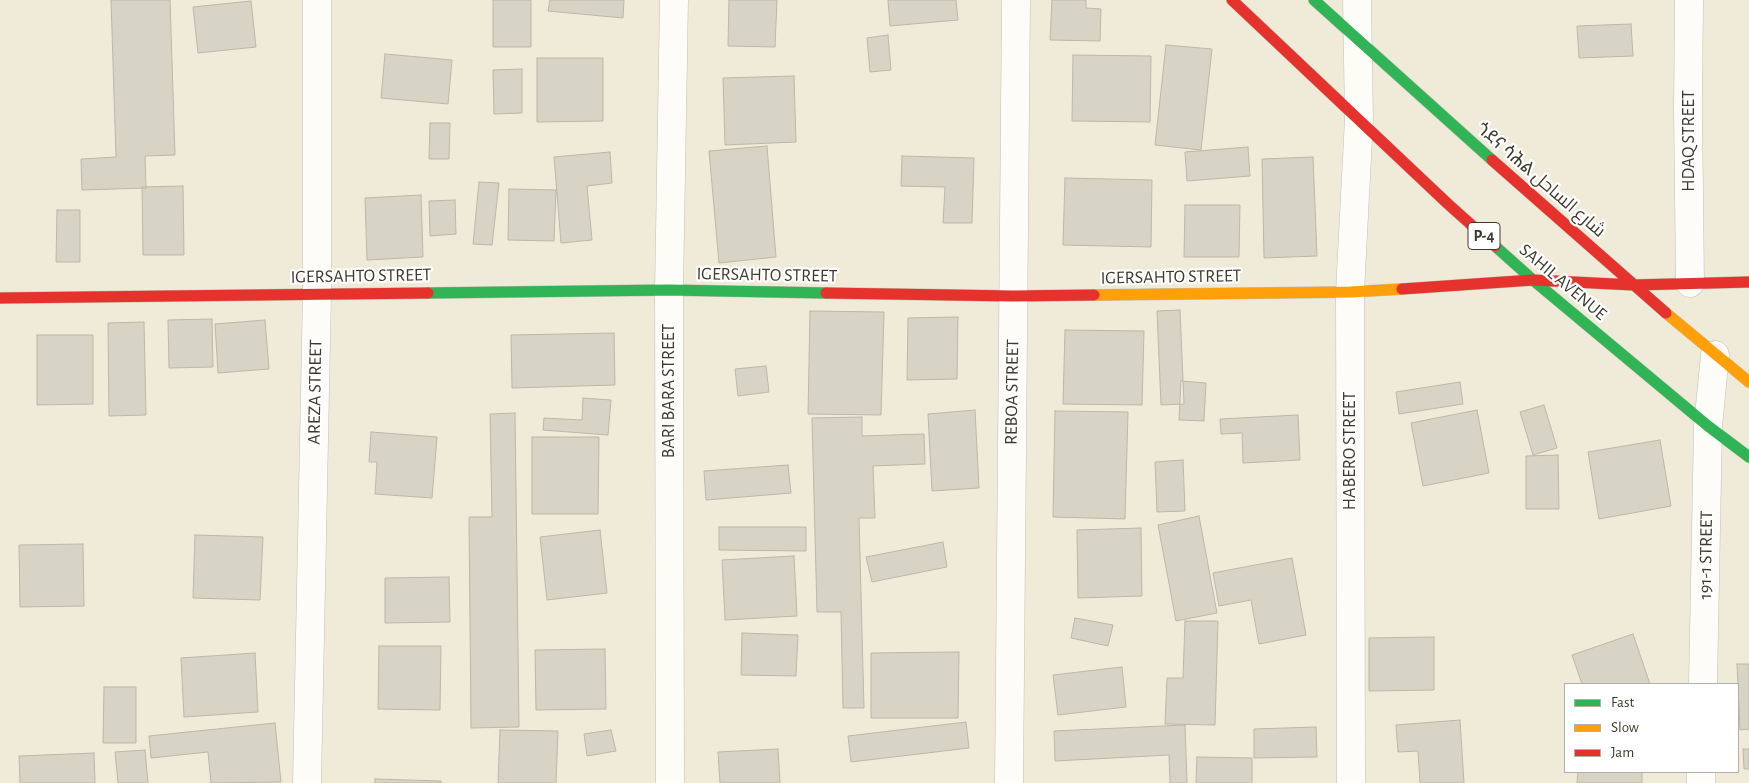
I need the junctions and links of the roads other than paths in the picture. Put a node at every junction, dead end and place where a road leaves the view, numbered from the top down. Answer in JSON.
{"nodes":[{"id":1,"x":317,"y":0,"type":"edge"},
{"id":2,"x":674,"y":0,"type":"edge"},
{"id":3,"x":1016,"y":0,"type":"edge"},
{"id":4,"x":1232,"y":0,"type":"edge"},
{"id":5,"x":1314,"y":0,"type":"edge"},
{"id":6,"x":1357,"y":0,"type":"edge"},
{"id":7,"x":1689,"y":0,"type":"edge"},
{"id":8,"x":1358,"y":42,"type":"junction"},
{"id":9,"x":1359,"y":119,"type":"junction"},
{"id":10,"x":1533,"y":280,"type":"junction"},
{"id":11,"x":1749,"y":282,"type":"edge"},
{"id":12,"x":1690,"y":283,"type":"junction"},
{"id":13,"x":1634,"y":285,"type":"junction"},
{"id":14,"x":669,"y":290,"type":"junction"},
{"id":15,"x":1350,"y":292,"type":"junction"},
{"id":16,"x":316,"y":294,"type":"junction"},
{"id":17,"x":1013,"y":296,"type":"junction"},
{"id":18,"x":0,"y":298,"type":"edge"},
{"id":19,"x":1715,"y":355,"type":"junction"},
{"id":20,"x":1749,"y":382,"type":"edge"},
{"id":21,"x":1708,"y":426,"type":"junction"},
{"id":22,"x":1749,"y":457,"type":"edge"},
{"id":23,"x":1703,"y":683,"type":"edge"},
{"id":24,"x":307,"y":783,"type":"edge"},
{"id":25,"x":670,"y":783,"type":"edge"},
{"id":26,"x":1008,"y":783,"type":"edge"},
{"id":27,"x":1351,"y":783,"type":"edge"}],
"edges":[{"from":1,"to":16,"type":"street","name":"AREZA STREET"},
{"from":2,"to":14,"type":"street","name":"BARI BARA STREET"},
{"from":3,"to":17,"type":"street","name":"REBOA STREET"},
{"from":4,"to":9,"type":"main road","name":"SAHIL AVENUE","number":"P-4"},
{"from":5,"to":8,"type":"main road","name":"ጎደና ሳሕል شارع الساحل"},
{"from":6,"to":8,"type":"street","name":"HABERO STREET"},
{"from":7,"to":12,"type":"street","name":"HDAQ STREET"},
{"from":8,"to":9,"type":"street","name":"HABERO STREET"},
{"from":8,"to":13,"type":"main road","name":"ጎደና ሳሕል شارع الساحل"},
{"from":9,"to":10,"type":"main road","name":"SAHIL AVENUE","number":"P-4"},
{"from":9,"to":15,"type":"street","name":"HABERO STREET"},
{"from":10,"to":13,"type":"main road","name":"IGERSAHTO STREET"},
{"from":10,"to":15,"type":"main road","name":"IGERSAHTO STREET"},
{"from":10,"to":21,"type":"main road","name":"SAHIL AVENUE","number":"P-4"},
{"from":11,"to":12,"type":"main road","name":"IGERSAHTO STREET"},
{"from":12,"to":13,"type":"main road","name":"IGERSAHTO STREET"},
{"from":13,"to":19,"type":"main road","name":"ጎደና ሳሕል شارع الساحل"},
{"from":14,"to":16,"type":"main road","name":"IGERSAHTO STREET"},
{"from":14,"to":17,"type":"main road","name":"IGERSAHTO STREET"},
{"from":14,"to":25,"type":"street","name":"BARI BARA STREET"},
{"from":15,"to":17,"type":"main road","name":"IGERSAHTO STREET"},
{"from":15,"to":27,"type":"street","name":"HABERO STREET"},
{"from":16,"to":18,"type":"main road","name":"IGERSAHTO STREET"},
{"from":16,"to":24,"type":"street","name":"AREZA STREET"},
{"from":17,"to":26,"type":"street","name":"REBOA STREET"},
{"from":19,"to":20,"type":"main road","name":"ጎደና ሳሕል شارع الساحل"},
{"from":19,"to":21,"type":"street","name":"191-1 STREET"},
{"from":21,"to":22,"type":"main road","name":"SAHIL AVENUE","number":"P-4"},
{"from":21,"to":23,"type":"street","name":"191-1 STREET"}]}
